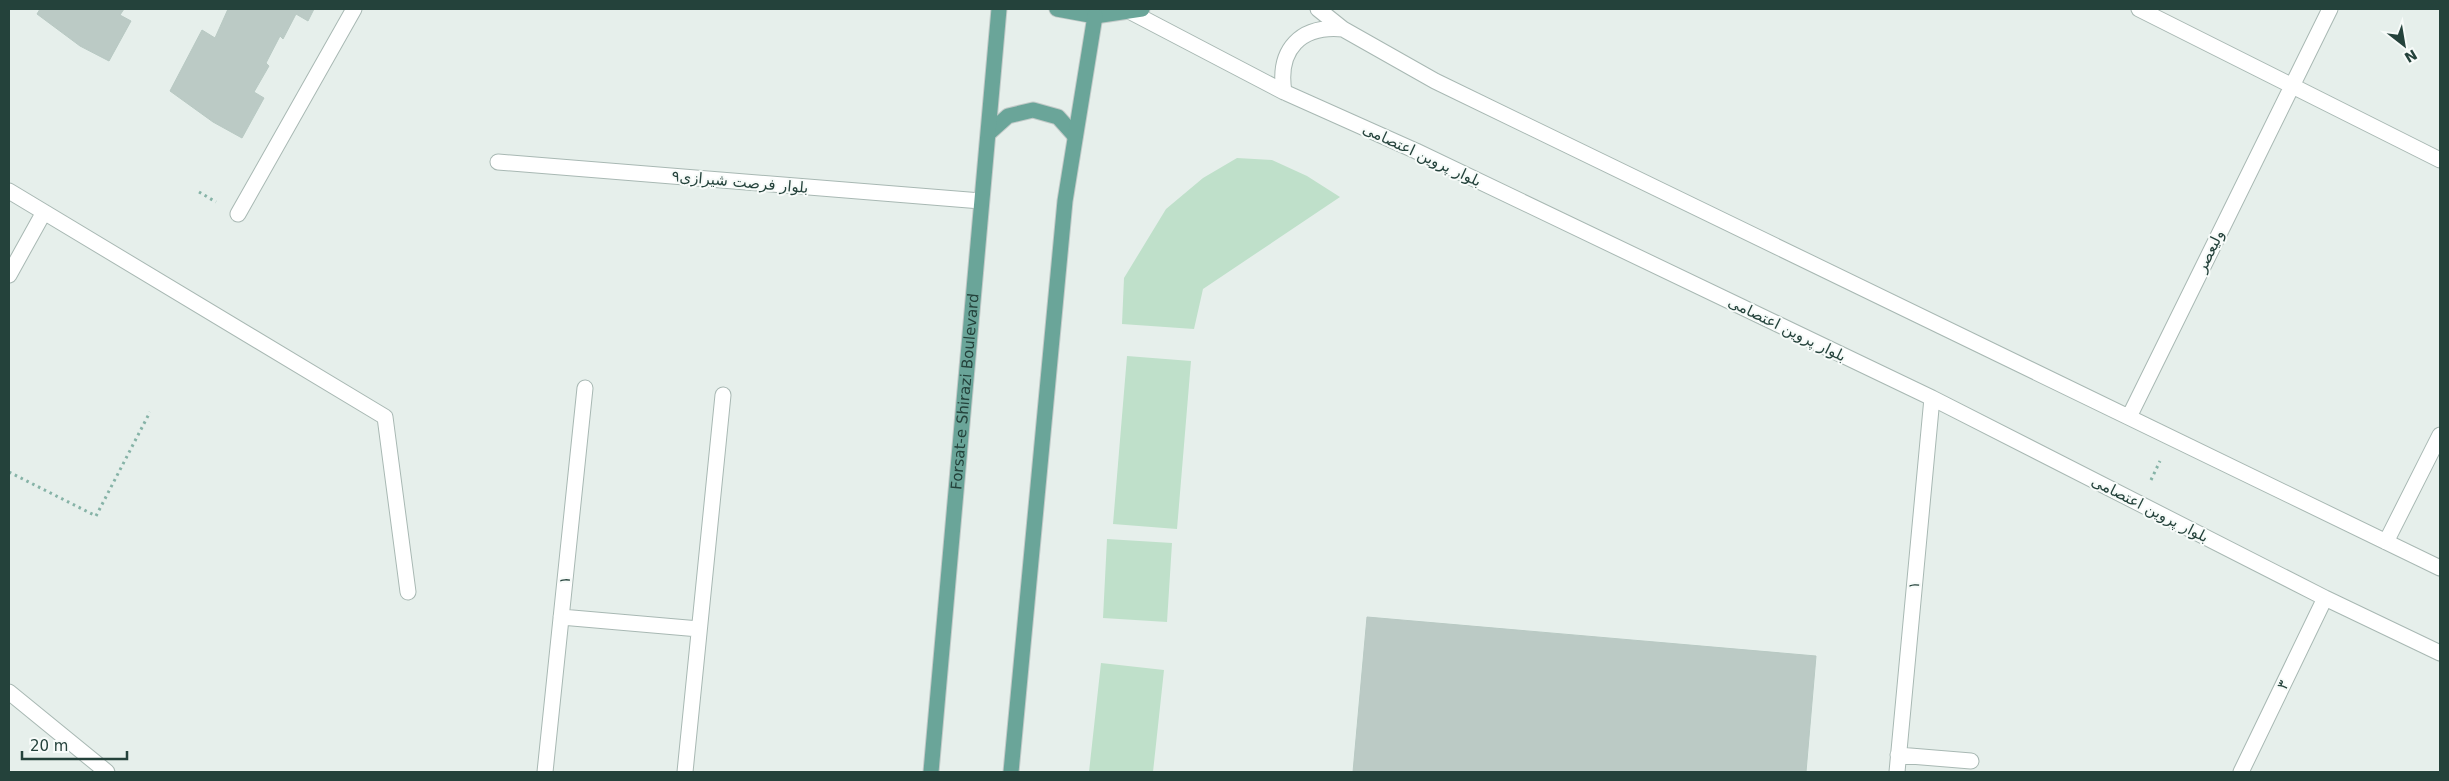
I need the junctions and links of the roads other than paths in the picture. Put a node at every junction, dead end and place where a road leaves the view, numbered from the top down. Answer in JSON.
{"nodes":[{"id":1,"x":354,"y":9,"type":"edge"},
{"id":2,"x":999,"y":9,"type":"edge"},
{"id":3,"x":1057,"y":9,"type":"edge"},
{"id":4,"x":1318,"y":9,"type":"edge"},
{"id":5,"x":2139,"y":9,"type":"edge"},
{"id":6,"x":2330,"y":9,"type":"edge"},
{"id":7,"x":1137,"y":10,"type":"edge"},
{"id":8,"x":1095,"y":16,"type":"junction"},
{"id":9,"x":1344,"y":29,"type":"junction"},
{"id":10,"x":2292,"y":85,"type":"junction"},
{"id":11,"x":1284,"y":92,"type":"junction"},
{"id":12,"x":989,"y":133,"type":"junction"},
{"id":13,"x":1076,"y":136,"type":"junction"},
{"id":14,"x":2440,"y":160,"type":"edge"},
{"id":15,"x":498,"y":162,"type":"dead end"},
{"id":16,"x":9,"y":191,"type":"edge"},
{"id":17,"x":981,"y":201,"type":"junction"},
{"id":18,"x":44,"y":212,"type":"junction"},
{"id":19,"x":238,"y":214,"type":"dead end"},
{"id":20,"x":9,"y":275,"type":"edge"},
{"id":21,"x":585,"y":388,"type":"dead end"},
{"id":22,"x":723,"y":395,"type":"dead end"},
{"id":23,"x":1932,"y":398,"type":"junction"},
{"id":24,"x":2129,"y":417,"type":"junction"},
{"id":25,"x":2440,"y":435,"type":"edge"},
{"id":26,"x":2386,"y":542,"type":"junction"},
{"id":27,"x":2440,"y":568,"type":"edge"},
{"id":28,"x":408,"y":592,"type":"dead end"},
{"id":29,"x":2325,"y":598,"type":"junction"},
{"id":30,"x":561,"y":617,"type":"junction"},
{"id":31,"x":699,"y":629,"type":"junction"},
{"id":32,"x":2440,"y":653,"type":"edge"},
{"id":33,"x":9,"y":692,"type":"edge"},
{"id":34,"x":1898,"y":756,"type":"junction"},
{"id":35,"x":1971,"y":761,"type":"dead end"},
{"id":36,"x":107,"y":772,"type":"edge"},
{"id":37,"x":546,"y":772,"type":"edge"},
{"id":38,"x":685,"y":772,"type":"edge"},
{"id":39,"x":931,"y":772,"type":"edge"},
{"id":40,"x":1011,"y":772,"type":"edge"},
{"id":41,"x":1897,"y":772,"type":"edge"},
{"id":42,"x":2241,"y":772,"type":"edge"}],
"edges":[{"from":1,"to":19,"type":"street"},
{"from":2,"to":12,"type":"main road","name":"Forsat-e Shirazi Boulevard"},
{"from":3,"to":8,"type":"main road"},
{"from":4,"to":9,"type":"street"},
{"from":5,"to":10,"type":"street"},
{"from":6,"to":10,"type":"street","name":"ولیعصر"},
{"from":7,"to":8,"type":"main road"},
{"from":7,"to":11,"type":"street","name":"بلوار پروین اعتصامی"},
{"from":8,"to":13,"type":"main road"},
{"from":9,"to":11,"type":"street"},
{"from":9,"to":24,"type":"street"},
{"from":10,"to":14,"type":"street"},
{"from":10,"to":24,"type":"street","name":"ولیعصر"},
{"from":11,"to":23,"type":"street","name":"بلوار پروین اعتصامی"},
{"from":12,"to":13,"type":"main road"},
{"from":12,"to":17,"type":"main road","name":"Forsat-e Shirazi Boulevard"},
{"from":13,"to":40,"type":"main road"},
{"from":15,"to":17,"type":"street","name":"۹بلوار فرصت شیرازی"},
{"from":16,"to":18,"type":"street"},
{"from":17,"to":39,"type":"main road","name":"Forsat-e Shirazi Boulevard"},
{"from":18,"to":20,"type":"street"},
{"from":18,"to":28,"type":"street"},
{"from":21,"to":30,"type":"street","name":"۱"},
{"from":22,"to":31,"type":"street"},
{"from":23,"to":29,"type":"street","name":"بلوار پروین اعتصامی"},
{"from":23,"to":34,"type":"street","name":"۱"},
{"from":24,"to":26,"type":"street"},
{"from":25,"to":26,"type":"street"},
{"from":26,"to":27,"type":"street"},
{"from":29,"to":32,"type":"street","name":"بلوار پروین اعتصامی"},
{"from":29,"to":42,"type":"street","name":"۳"},
{"from":30,"to":31,"type":"street"},
{"from":30,"to":37,"type":"street","name":"۱"},
{"from":31,"to":38,"type":"street"},
{"from":33,"to":36,"type":"street"},
{"from":34,"to":35,"type":"street"},
{"from":34,"to":41,"type":"street","name":"۱"}]}
